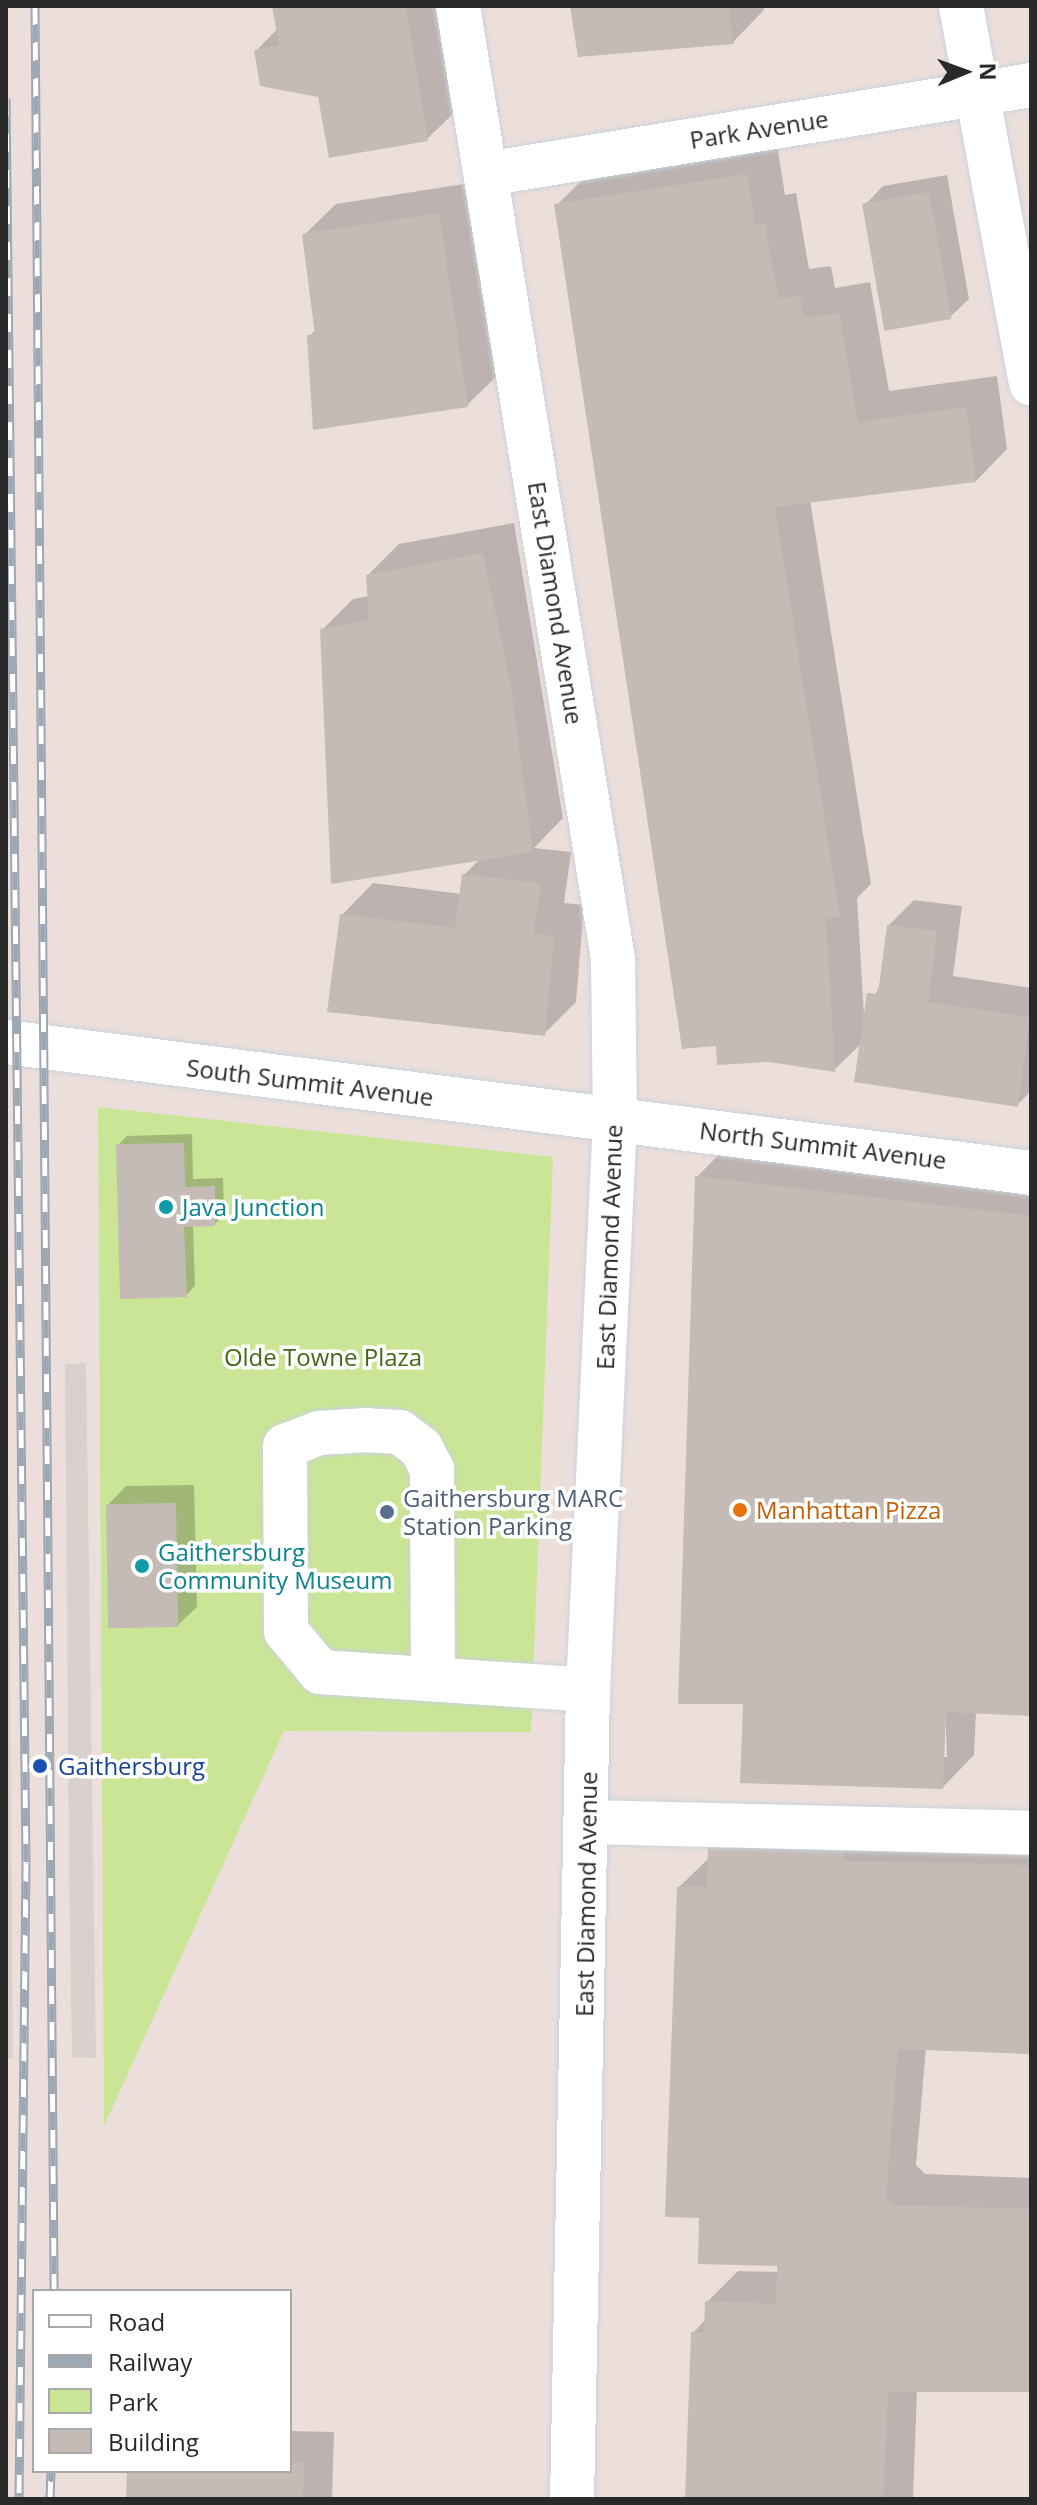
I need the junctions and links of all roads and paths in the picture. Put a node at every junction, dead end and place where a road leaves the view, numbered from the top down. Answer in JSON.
{"nodes":[{"id":1,"x":458,"y":6,"type":"edge"},
{"id":2,"x":961,"y":6,"type":"edge"},
{"id":3,"x":1031,"y":85,"type":"edge"},
{"id":4,"x":978,"y":93,"type":"junction"},
{"id":5,"x":486,"y":174,"type":"junction"},
{"id":6,"x":1031,"y":384,"type":"edge"},
{"id":7,"x":6,"y":1042,"type":"edge"},
{"id":8,"x":615,"y":1120,"type":"junction"},
{"id":9,"x":1031,"y":1173,"type":"edge"},
{"id":10,"x":433,"y":1679,"type":"junction"},
{"id":11,"x":588,"y":1690,"type":"junction"},
{"id":12,"x":589,"y":1822,"type":"junction"},
{"id":13,"x":1031,"y":1833,"type":"edge"},
{"id":14,"x":572,"y":2499,"type":"edge"}],
"edges":[{"from":1,"to":5,"type":"street","name":"East Diamond Avenue"},
{"from":2,"to":4,"type":"street"},
{"from":3,"to":4,"type":"street","name":"Park Avenue"},
{"from":4,"to":5,"type":"street","name":"Park Avenue"},
{"from":4,"to":6,"type":"street"},
{"from":5,"to":8,"type":"street","name":"East Diamond Avenue"},
{"from":7,"to":8,"type":"street","name":"South Summit Avenue"},
{"from":8,"to":9,"type":"street","name":"North Summit Avenue"},
{"from":8,"to":11,"type":"street","name":"East Diamond Avenue"},
{"from":10,"to":10,"type":"street"},
{"from":10,"to":11,"type":"street"},
{"from":11,"to":12,"type":"street","name":"East Diamond Avenue"},
{"from":12,"to":13,"type":"street"},
{"from":12,"to":14,"type":"street","name":"East Diamond Avenue"}]}
